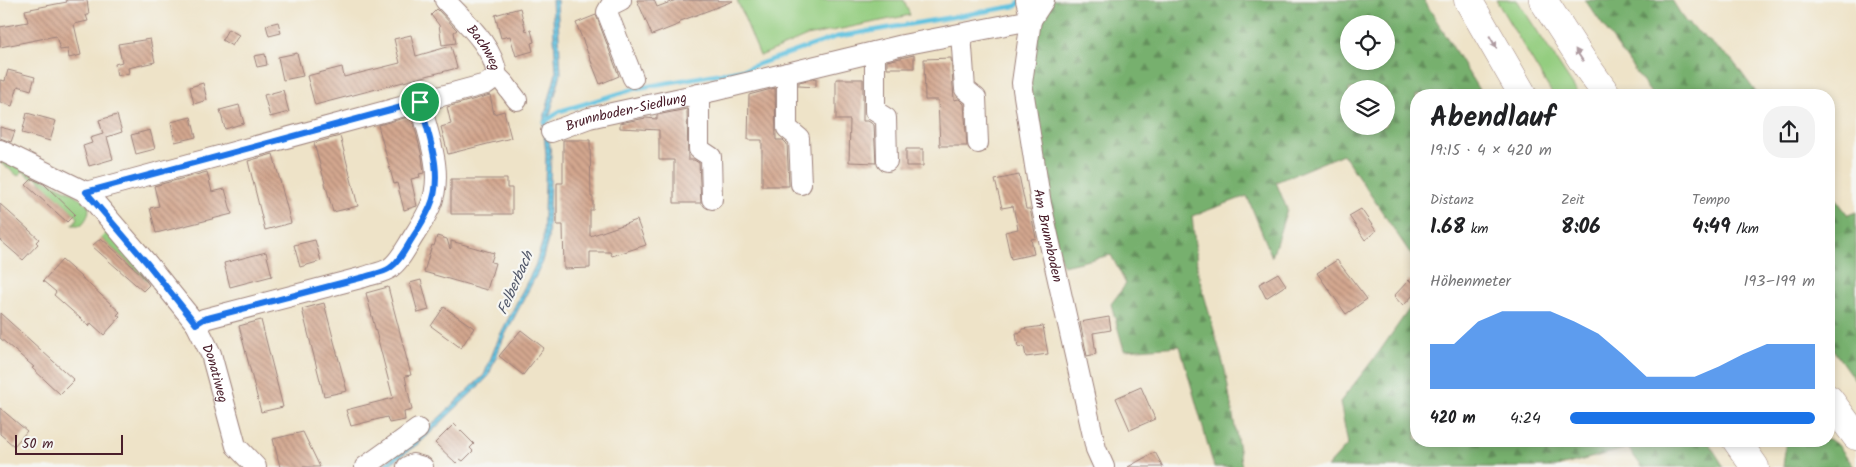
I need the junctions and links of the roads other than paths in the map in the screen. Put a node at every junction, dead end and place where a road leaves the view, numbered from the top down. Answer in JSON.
{"nodes":[{"id":1,"x":445,"y":0,"type":"edge"},
{"id":2,"x":621,"y":0,"type":"edge"},
{"id":3,"x":1468,"y":0,"type":"edge"},
{"id":4,"x":1543,"y":0,"type":"edge"},
{"id":5,"x":1032,"y":7,"type":"edge"},
{"id":6,"x":962,"y":34,"type":"junction"},
{"id":7,"x":875,"y":52,"type":"junction"},
{"id":8,"x":787,"y":73,"type":"junction"},
{"id":9,"x":497,"y":76,"type":"junction"},
{"id":10,"x":633,"y":78,"type":"dead end"},
{"id":11,"x":1520,"y":89,"type":"edge"},
{"id":12,"x":1603,"y":89,"type":"edge"},
{"id":13,"x":700,"y":94,"type":"junction"},
{"id":14,"x":517,"y":100,"type":"dead end"},
{"id":15,"x":420,"y":102,"type":"junction"},
{"id":16,"x":552,"y":132,"type":"dead end"},
{"id":17,"x":978,"y":143,"type":"dead end"},
{"id":18,"x":0,"y":150,"type":"edge"},
{"id":19,"x":887,"y":162,"type":"dead end"},
{"id":20,"x":801,"y":184,"type":"dead end"},
{"id":21,"x":86,"y":192,"type":"junction"},
{"id":22,"x":712,"y":199,"type":"dead end"},
{"id":23,"x":196,"y":324,"type":"junction"},
{"id":24,"x":1835,"y":407,"type":"edge"},
{"id":25,"x":418,"y":429,"type":"dead end"},
{"id":26,"x":1856,"y":436,"type":"edge"},
{"id":27,"x":1741,"y":447,"type":"edge"},
{"id":28,"x":256,"y":467,"type":"edge"},
{"id":29,"x":365,"y":467,"type":"edge"},
{"id":30,"x":407,"y":467,"type":"edge"},
{"id":31,"x":424,"y":467,"type":"edge"},
{"id":32,"x":1104,"y":467,"type":"edge"},
{"id":33,"x":1755,"y":467,"type":"edge"}],
"edges":[{"from":1,"to":9,"type":"street","name":"Bachweg"},
{"from":2,"to":10,"type":"street"},
{"from":3,"to":11,"type":"highway","one_way":true},
{"from":12,"to":4,"type":"highway","one_way":true},
{"from":5,"to":6,"type":"street","name":"Brunnboden-Siedlung"},
{"from":5,"to":32,"type":"street","name":"Am Brunnboden"},
{"from":6,"to":7,"type":"street","name":"Brunnboden-Siedlung"},
{"from":6,"to":17,"type":"street"},
{"from":7,"to":8,"type":"street","name":"Brunnboden-Siedlung"},
{"from":7,"to":19,"type":"street"},
{"from":8,"to":13,"type":"street","name":"Brunnboden-Siedlung"},
{"from":8,"to":20,"type":"street"},
{"from":9,"to":14,"type":"street","name":"Bachweg"},
{"from":9,"to":15,"type":"street"},
{"from":13,"to":16,"type":"street","name":"Brunnboden-Siedlung"},
{"from":13,"to":22,"type":"street","name":"Brunnboden-Siedlung"},
{"from":15,"to":21,"type":"street"},
{"from":15,"to":23,"type":"street"},
{"from":18,"to":21,"type":"street"},
{"from":21,"to":23,"type":"street","name":"Donatiweg"},
{"from":23,"to":28,"type":"street","name":"Donatiweg"},
{"from":24,"to":26,"type":"highway"},
{"from":25,"to":29,"type":"street"},
{"from":27,"to":33,"type":"highway"},
{"from":30,"to":31,"type":"street"}]}
